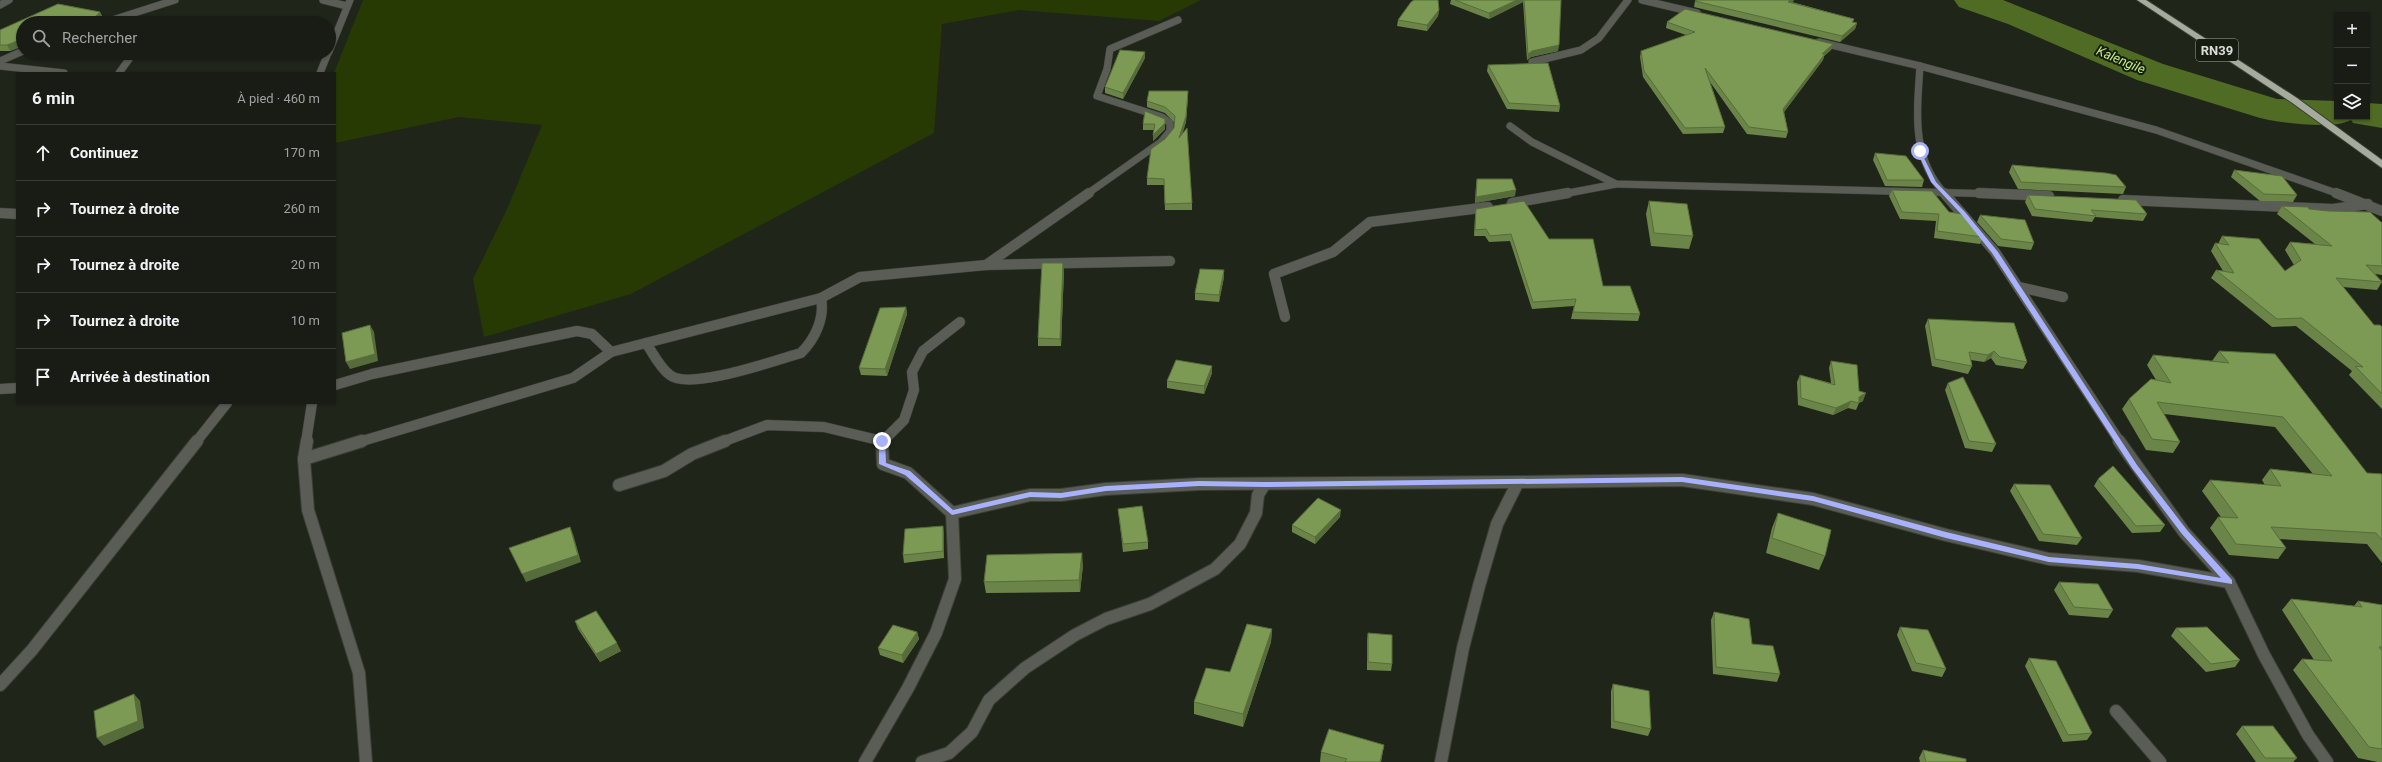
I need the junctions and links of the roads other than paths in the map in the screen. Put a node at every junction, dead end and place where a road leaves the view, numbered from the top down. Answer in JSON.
{"nodes":[{"id":1,"x":10,"y":0,"type":"edge"},
{"id":2,"x":176,"y":0,"type":"edge"},
{"id":3,"x":323,"y":0,"type":"edge"},
{"id":4,"x":1628,"y":0,"type":"edge"},
{"id":5,"x":1642,"y":0,"type":"edge"},
{"id":6,"x":2141,"y":0,"type":"edge"},
{"id":7,"x":349,"y":3,"type":"edge"},
{"id":8,"x":0,"y":5,"type":"edge"},
{"id":9,"x":1704,"y":15,"type":"edge"},
{"id":10,"x":126,"y":16,"type":"edge"},
{"id":11,"x":1178,"y":20,"type":"dead end"},
{"id":12,"x":336,"y":35,"type":"edge"},
{"id":13,"x":1812,"y":40,"type":"edge"},
{"id":14,"x":16,"y":54,"type":"edge"},
{"id":15,"x":128,"y":60,"type":"edge"},
{"id":16,"x":326,"y":60,"type":"edge"},
{"id":17,"x":0,"y":61,"type":"edge"},
{"id":18,"x":1532,"y":62,"type":"edge"},
{"id":19,"x":0,"y":66,"type":"edge"},
{"id":20,"x":1920,"y":66,"type":"junction"},
{"id":21,"x":55,"y":72,"type":"edge"},
{"id":22,"x":119,"y":72,"type":"edge"},
{"id":23,"x":320,"y":72,"type":"edge"},
{"id":24,"x":1510,"y":126,"type":"dead end"},
{"id":25,"x":2382,"y":165,"type":"edge"},
{"id":26,"x":1616,"y":184,"type":"junction"},
{"id":27,"x":1942,"y":191,"type":"junction"},
{"id":28,"x":2062,"y":197,"type":"edge"},
{"id":29,"x":2117,"y":200,"type":"edge"},
{"id":30,"x":2368,"y":204,"type":"junction"},
{"id":31,"x":2382,"y":211,"type":"edge"},
{"id":32,"x":0,"y":213,"type":"edge"},
{"id":33,"x":16,"y":214,"type":"edge"},
{"id":34,"x":1170,"y":261,"type":"dead end"},
{"id":35,"x":986,"y":265,"type":"junction"},
{"id":36,"x":2019,"y":287,"type":"junction"},
{"id":37,"x":2063,"y":297,"type":"dead end"},
{"id":38,"x":821,"y":298,"type":"junction"},
{"id":39,"x":1285,"y":317,"type":"dead end"},
{"id":40,"x":960,"y":322,"type":"dead end"},
{"id":41,"x":646,"y":343,"type":"junction"},
{"id":42,"x":611,"y":352,"type":"junction"},
{"id":43,"x":336,"y":385,"type":"edge"},
{"id":44,"x":16,"y":388,"type":"edge"},
{"id":45,"x":0,"y":389,"type":"edge"},
{"id":46,"x":227,"y":404,"type":"edge"},
{"id":47,"x":312,"y":404,"type":"edge"},
{"id":48,"x":882,"y":441,"type":"junction"},
{"id":49,"x":304,"y":459,"type":"junction"},
{"id":50,"x":1518,"y":482,"type":"junction"},
{"id":51,"x":619,"y":485,"type":"dead end"},
{"id":52,"x":1264,"y":485,"type":"junction"},
{"id":53,"x":952,"y":513,"type":"junction"},
{"id":54,"x":2229,"y":582,"type":"junction"},
{"id":55,"x":0,"y":685,"type":"edge"},
{"id":56,"x":2116,"y":711,"type":"dead end"},
{"id":57,"x":366,"y":762,"type":"edge"},
{"id":58,"x":865,"y":762,"type":"edge"},
{"id":59,"x":922,"y":762,"type":"edge"},
{"id":60,"x":1441,"y":762,"type":"edge"},
{"id":61,"x":2160,"y":762,"type":"edge"},
{"id":62,"x":2327,"y":762,"type":"edge"}],
"edges":[{"from":1,"to":8,"type":"street"},
{"from":2,"to":10,"type":"street"},
{"from":3,"to":7,"type":"street"},
{"from":4,"to":18,"type":"street"},
{"from":5,"to":9,"type":"street"},
{"from":6,"to":25,"type":"highway","number":"RN39"},
{"from":7,"to":12,"type":"street"},
{"from":11,"to":35,"type":"street"},
{"from":13,"to":20,"type":"street"},
{"from":14,"to":17,"type":"street"},
{"from":15,"to":22,"type":"street"},
{"from":16,"to":23,"type":"street"},
{"from":19,"to":21,"type":"street"},
{"from":20,"to":27,"type":"street"},
{"from":20,"to":30,"type":"street"},
{"from":24,"to":26,"type":"street"},
{"from":26,"to":27,"type":"street"},
{"from":26,"to":39,"type":"street"},
{"from":27,"to":28,"type":"street"},
{"from":27,"to":36,"type":"street"},
{"from":29,"to":30,"type":"street"},
{"from":30,"to":31,"type":"street"},
{"from":32,"to":33,"type":"street"},
{"from":34,"to":35,"type":"street"},
{"from":35,"to":38,"type":"street"},
{"from":36,"to":37,"type":"street"},
{"from":36,"to":54,"type":"street"},
{"from":38,"to":41,"type":"street"},
{"from":38,"to":41,"type":"street"},
{"from":40,"to":48,"type":"street"},
{"from":41,"to":42,"type":"street"},
{"from":42,"to":43,"type":"street"},
{"from":42,"to":49,"type":"street"},
{"from":44,"to":45,"type":"street"},
{"from":46,"to":55,"type":"street"},
{"from":47,"to":49,"type":"street"},
{"from":48,"to":51,"type":"street"},
{"from":48,"to":53,"type":"street"},
{"from":49,"to":57,"type":"street"},
{"from":50,"to":52,"type":"street"},
{"from":50,"to":54,"type":"street"},
{"from":50,"to":60,"type":"street"},
{"from":52,"to":53,"type":"street"},
{"from":52,"to":59,"type":"street"},
{"from":53,"to":58,"type":"street"},
{"from":54,"to":62,"type":"street"},
{"from":56,"to":61,"type":"street"}]}
